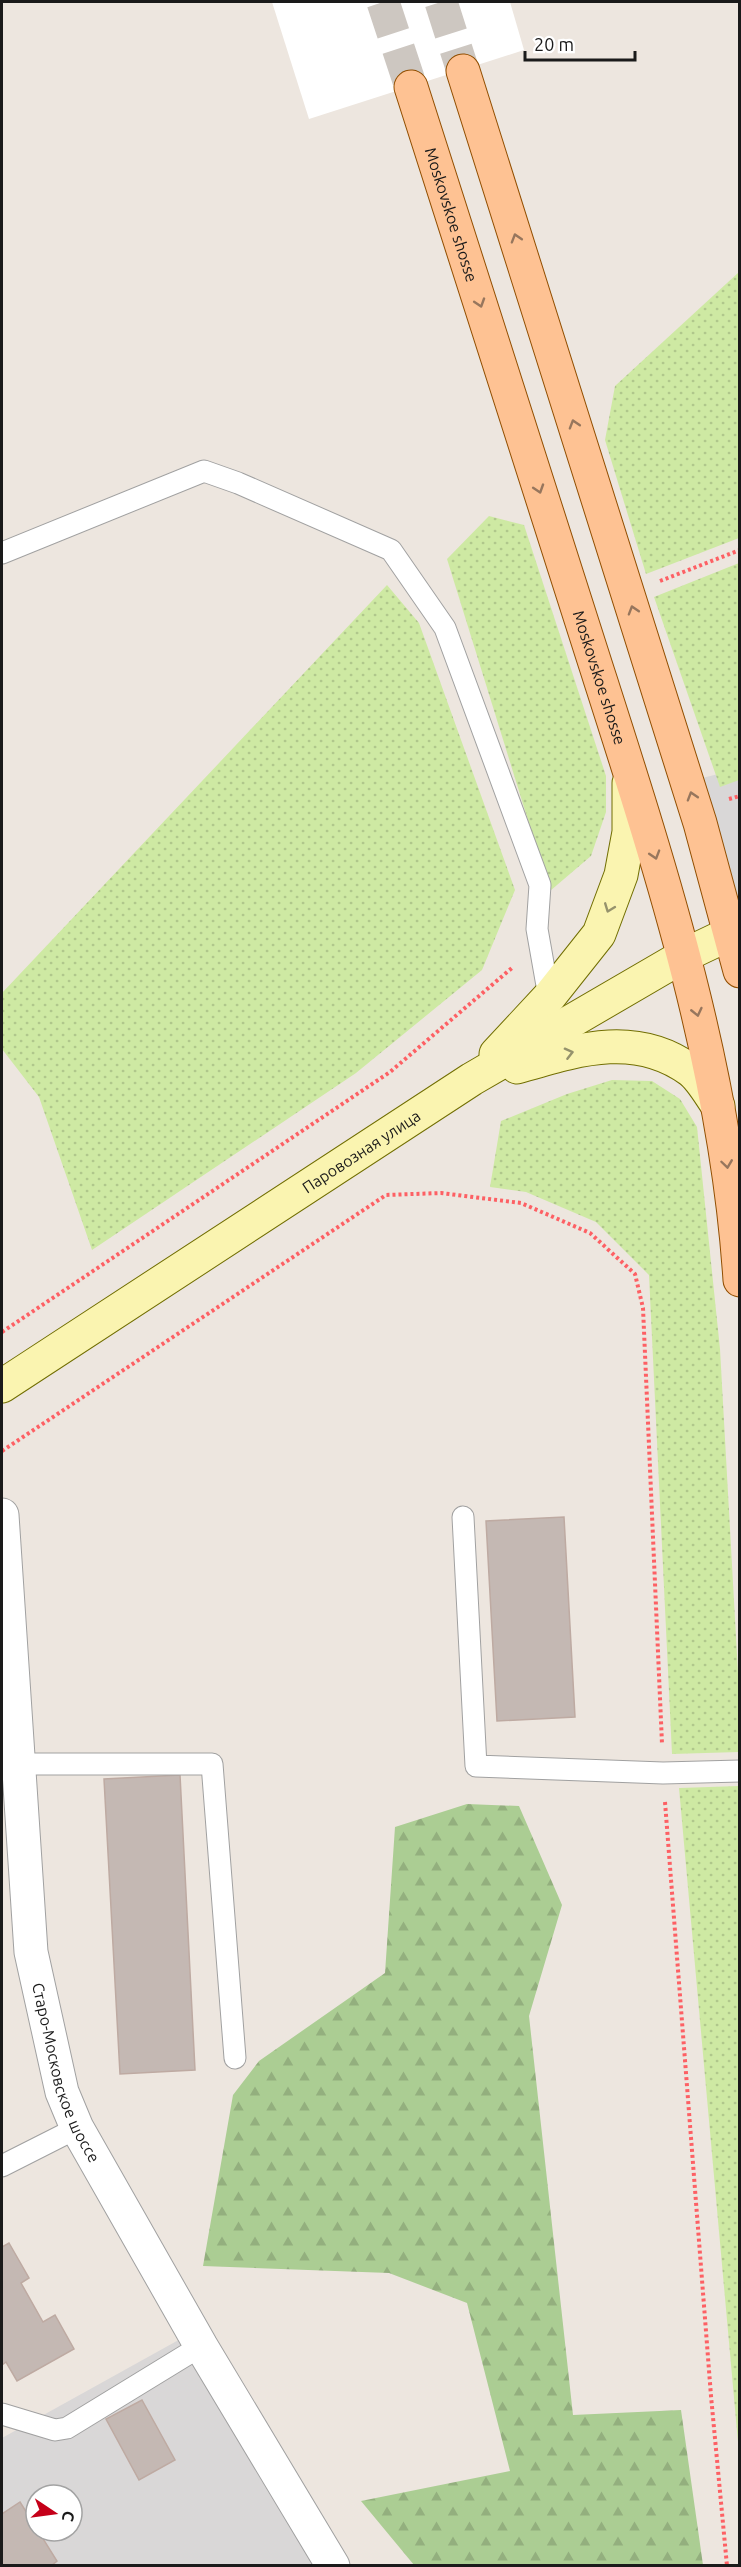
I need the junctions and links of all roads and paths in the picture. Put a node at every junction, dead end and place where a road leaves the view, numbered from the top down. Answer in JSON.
{"nodes":[{"id":1,"x":463,"y":71,"type":"tunnel mouth"},
{"id":2,"x":411,"y":87,"type":"tunnel mouth"},
{"id":3,"x":740,"y":550,"type":"edge"},
{"id":4,"x":2,"y":553,"type":"edge"},
{"id":5,"x":654,"y":583,"type":"dead end"},
{"id":6,"x":628,"y":768,"type":"junction"},
{"id":7,"x":731,"y":933,"type":"junction"},
{"id":8,"x":540,"y":944,"type":"junction"},
{"id":9,"x":685,"y":955,"type":"junction"},
{"id":10,"x":740,"y":971,"type":"edge"},
{"id":11,"x":549,"y":997,"type":"junction"},
{"id":12,"x":472,"y":1079,"type":"junction"},
{"id":13,"x":718,"y":1106,"type":"junction"},
{"id":14,"x":740,"y":1280,"type":"edge"},
{"id":15,"x":2,"y":1332,"type":"edge"},
{"id":16,"x":2,"y":1386,"type":"edge"},
{"id":17,"x":2,"y":1451,"type":"edge"},
{"id":18,"x":2,"y":1515,"type":"edge"},
{"id":19,"x":463,"y":1517,"type":"dead end"},
{"id":20,"x":17,"y":1764,"type":"junction"},
{"id":21,"x":740,"y":1771,"type":"edge"},
{"id":22,"x":663,"y":1773,"type":"junction"},
{"id":23,"x":235,"y":2058,"type":"dead end"},
{"id":24,"x":77,"y":2128,"type":"junction"},
{"id":25,"x":2,"y":2166,"type":"edge"},
{"id":26,"x":201,"y":2346,"type":"junction"},
{"id":27,"x":2,"y":2414,"type":"edge"},
{"id":28,"x":333,"y":2565,"type":"edge"},
{"id":29,"x":727,"y":2565,"type":"edge"}],
"edges":[{"from":7,"to":1,"type":"main road","one_way":true},
{"from":2,"to":6,"type":"main road","name":"Moskovskoe shosse","one_way":true},
{"from":3,"to":5,"type":"path"},
{"from":4,"to":8,"type":"lane"},
{"from":6,"to":9,"type":"main road","name":"Moskovskoe shosse","one_way":true},
{"from":6,"to":11,"type":"main road","one_way":true},
{"from":7,"to":9,"type":"main road","name":"Паровозная улица"},
{"from":7,"to":10,"type":"main road"},
{"from":8,"to":11,"type":"lane"},
{"from":8,"to":15,"type":"path"},
{"from":9,"to":12,"type":"main road","name":"Паровозная улица"},
{"from":9,"to":13,"type":"main road","name":"Moskovskoe shosse","one_way":true},
{"from":11,"to":12,"type":"main road"},
{"from":12,"to":13,"type":"main road","one_way":true},
{"from":12,"to":16,"type":"main road","name":"Паровозная улица"},
{"from":13,"to":14,"type":"main road","name":"Moskovskoe shosse","one_way":true},
{"from":17,"to":22,"type":"path"},
{"from":18,"to":20,"type":"street","name":"Старо-Московское шоссе"},
{"from":19,"to":22,"type":"lane"},
{"from":20,"to":23,"type":"lane"},
{"from":20,"to":24,"type":"street","name":"Старо-Московское шоссе"},
{"from":21,"to":22,"type":"lane"},
{"from":22,"to":29,"type":"path"},
{"from":24,"to":25,"type":"lane"},
{"from":24,"to":26,"type":"street","name":"Старо-Московское шоссе"},
{"from":26,"to":27,"type":"lane"},
{"from":26,"to":28,"type":"street","name":"Старо-Московское шоссе"}]}
